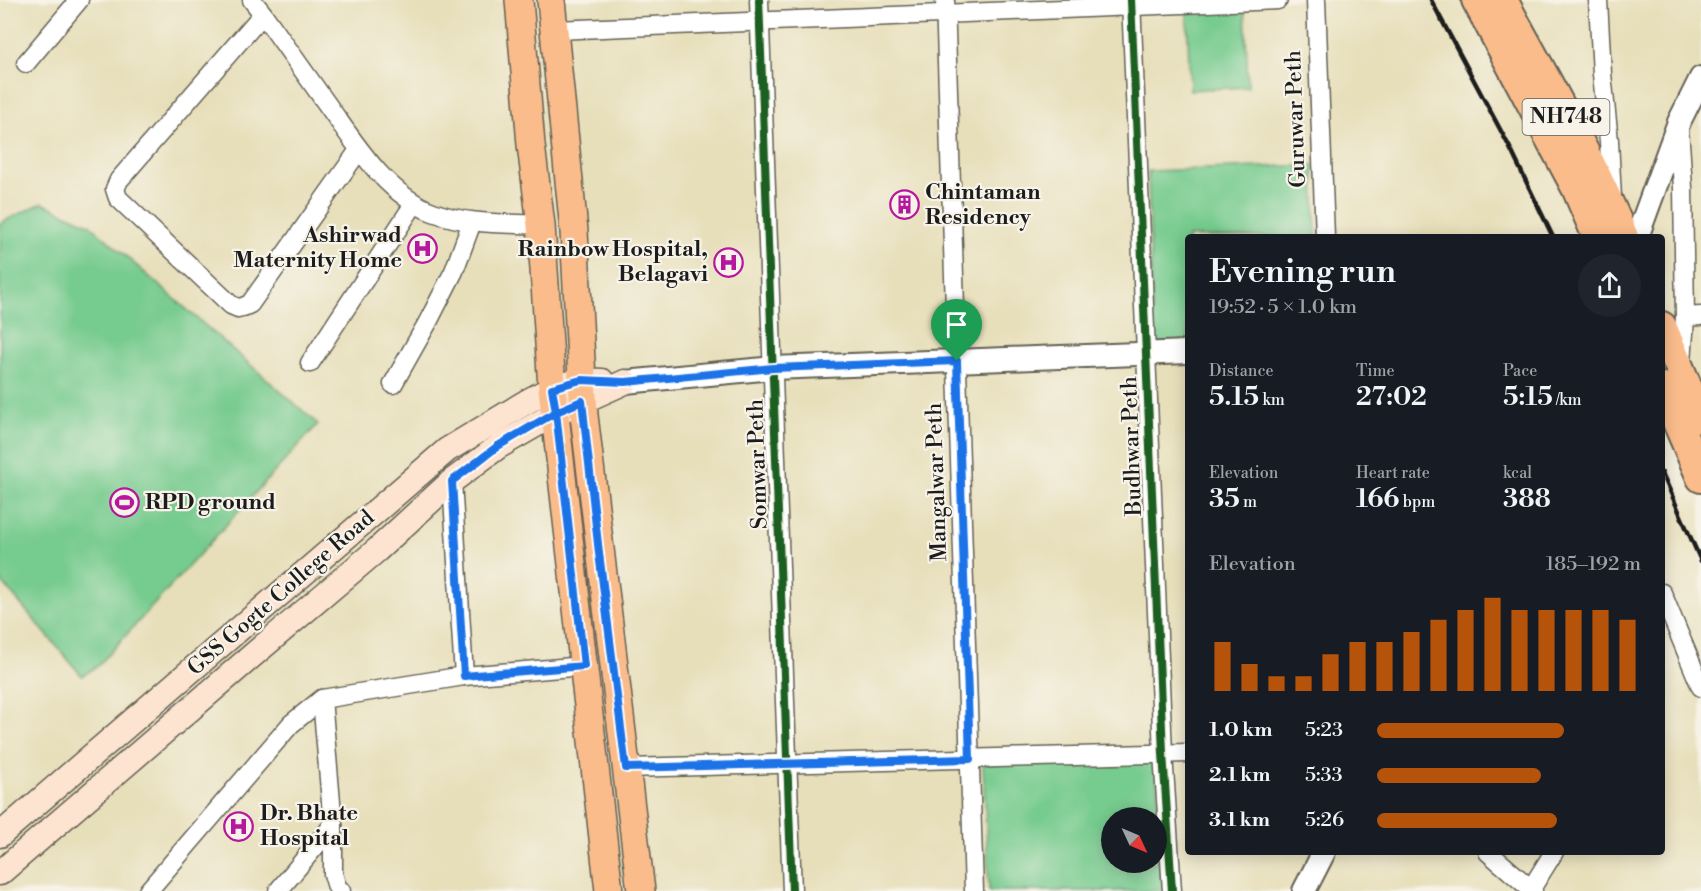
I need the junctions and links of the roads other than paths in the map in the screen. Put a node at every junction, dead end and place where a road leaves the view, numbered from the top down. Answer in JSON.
{"nodes":[{"id":1,"x":79,"y":0,"type":"edge"},
{"id":2,"x":519,"y":0,"type":"edge"},
{"id":3,"x":551,"y":0,"type":"edge"},
{"id":4,"x":759,"y":0,"type":"edge"},
{"id":5,"x":1278,"y":0,"type":"edge"},
{"id":6,"x":1316,"y":0,"type":"edge"},
{"id":7,"x":1476,"y":0,"type":"edge"},
{"id":8,"x":1503,"y":0,"type":"edge"},
{"id":9,"x":1598,"y":0,"type":"edge"},
{"id":10,"x":258,"y":7,"type":"edge"},
{"id":11,"x":946,"y":7,"type":"edge"},
{"id":12,"x":1135,"y":8,"type":"edge"},
{"id":13,"x":760,"y":21,"type":"junction"},
{"id":14,"x":555,"y":30,"type":"junction"},
{"id":15,"x":26,"y":63,"type":"dead end"},
{"id":16,"x":1701,"y":78,"type":"edge"},
{"id":17,"x":1147,"y":100,"type":"dead end"},
{"id":18,"x":1679,"y":122,"type":"junction"},
{"id":19,"x":359,"y":150,"type":"junction"},
{"id":20,"x":414,"y":204,"type":"junction"},
{"id":21,"x":1612,"y":208,"type":"junction"},
{"id":22,"x":472,"y":222,"type":"junction"},
{"id":23,"x":541,"y":225,"type":"junction"},
{"id":24,"x":1325,"y":234,"type":"edge"},
{"id":25,"x":1596,"y":234,"type":"edge"},
{"id":26,"x":1623,"y":234,"type":"edge"},
{"id":27,"x":1638,"y":234,"type":"edge"},
{"id":28,"x":1683,"y":320,"type":"edge"},
{"id":29,"x":1185,"y":352,"type":"edge"},
{"id":30,"x":1146,"y":354,"type":"junction"},
{"id":31,"x":957,"y":361,"type":"junction"},
{"id":32,"x":310,"y":363,"type":"dead end"},
{"id":33,"x":773,"y":368,"type":"junction"},
{"id":34,"x":1672,"y":379,"type":"edge"},
{"id":35,"x":625,"y":382,"type":"joint"},
{"id":36,"x":393,"y":384,"type":"dead end"},
{"id":37,"x":582,"y":390,"type":"junction"},
{"id":38,"x":554,"y":400,"type":"junction"},
{"id":39,"x":1701,"y":419,"type":"edge"},
{"id":40,"x":1701,"y":478,"type":"edge"},
{"id":41,"x":452,"y":481,"type":"junction"},
{"id":42,"x":1665,"y":600,"type":"edge"},
{"id":43,"x":584,"y":666,"type":"junction"},
{"id":44,"x":464,"y":676,"type":"junction"},
{"id":45,"x":1701,"y":687,"type":"edge"},
{"id":46,"x":322,"y":699,"type":"junction"},
{"id":47,"x":1163,"y":753,"type":"junction"},
{"id":48,"x":1185,"y":753,"type":"edge"},
{"id":49,"x":970,"y":759,"type":"junction"},
{"id":50,"x":787,"y":764,"type":"junction"},
{"id":51,"x":626,"y":768,"type":"junction"},
{"id":52,"x":333,"y":825,"type":"junction"},
{"id":53,"x":0,"y":835,"type":"edge"},
{"id":54,"x":1322,"y":855,"type":"edge"},
{"id":55,"x":1491,"y":855,"type":"edge"},
{"id":56,"x":1552,"y":855,"type":"edge"},
{"id":57,"x":0,"y":873,"type":"edge"},
{"id":58,"x":1532,"y":890,"type":"edge"},
{"id":59,"x":148,"y":891,"type":"edge"},
{"id":60,"x":278,"y":891,"type":"edge"},
{"id":61,"x":341,"y":891,"type":"edge"},
{"id":62,"x":609,"y":891,"type":"edge"},
{"id":63,"x":641,"y":891,"type":"edge"},
{"id":64,"x":792,"y":891,"type":"edge"},
{"id":65,"x":974,"y":891,"type":"edge"},
{"id":66,"x":1172,"y":891,"type":"edge"},
{"id":67,"x":1304,"y":891,"type":"edge"}],
"edges":[{"from":1,"to":15,"type":"street"},
{"from":2,"to":23,"type":"main road"},
{"from":3,"to":14,"type":"main road"},
{"from":4,"to":13,"type":"street","name":"Somwar Peth"},
{"from":5,"to":12,"type":"street"},
{"from":6,"to":24,"type":"street","name":"Guruwar Peth"},
{"from":7,"to":25,"type":"highway","number":"NH748"},
{"from":8,"to":21,"type":"highway","number":"NH748"},
{"from":9,"to":21,"type":"street"},
{"from":10,"to":19,"type":"street"},
{"from":10,"to":19,"type":"street"},
{"from":11,"to":12,"type":"street"},
{"from":11,"to":13,"type":"street"},
{"from":11,"to":31,"type":"street","name":"Mangalwar Peth"},
{"from":12,"to":17,"type":"street"},
{"from":12,"to":30,"type":"street","name":"Budhwar Peth"},
{"from":13,"to":14,"type":"street"},
{"from":13,"to":33,"type":"street","name":"Somwar Peth"},
{"from":14,"to":37,"type":"main road"},
{"from":16,"to":18,"type":"street"},
{"from":18,"to":27,"type":"street"},
{"from":18,"to":28,"type":"street"},
{"from":19,"to":20,"type":"street"},
{"from":20,"to":22,"type":"street"},
{"from":20,"to":32,"type":"street"},
{"from":21,"to":26,"type":"highway","number":"NH748"},
{"from":22,"to":23,"type":"street"},
{"from":22,"to":36,"type":"street"},
{"from":23,"to":38,"type":"main road"},
{"from":28,"to":34,"type":"highway"},
{"from":29,"to":30,"type":"street"},
{"from":30,"to":31,"type":"street"},
{"from":30,"to":47,"type":"street","name":"Budhwar Peth"},
{"from":31,"to":33,"type":"street"},
{"from":31,"to":49,"type":"street","name":"Mangalwar Peth"},
{"from":33,"to":35,"type":"street"},
{"from":33,"to":50,"type":"street","name":"Somwar Peth"},
{"from":34,"to":39,"type":"highway"},
{"from":34,"to":40,"type":"highway"},
{"from":35,"to":37,"type":"main road"},
{"from":37,"to":38,"type":"main road"},
{"from":37,"to":51,"type":"main road"},
{"from":38,"to":41,"type":"main road"},
{"from":38,"to":43,"type":"main road"},
{"from":38,"to":53,"type":"main road","name":"GSS Gogte College Road"},
{"from":41,"to":44,"type":"street"},
{"from":41,"to":57,"type":"main road"},
{"from":42,"to":45,"type":"street"},
{"from":43,"to":44,"type":"street"},
{"from":43,"to":62,"type":"main road"},
{"from":44,"to":46,"type":"street"},
{"from":46,"to":52,"type":"street"},
{"from":46,"to":59,"type":"street"},
{"from":47,"to":48,"type":"street"},
{"from":47,"to":49,"type":"street"},
{"from":47,"to":66,"type":"street","name":"Budhwar Peth"},
{"from":49,"to":50,"type":"street"},
{"from":49,"to":65,"type":"street","name":"Mangalwar Peth"},
{"from":50,"to":51,"type":"street"},
{"from":50,"to":64,"type":"street","name":"Somwar Peth"},
{"from":51,"to":63,"type":"main road"},
{"from":52,"to":60,"type":"street"},
{"from":52,"to":61,"type":"street"},
{"from":54,"to":67,"type":"street"},
{"from":55,"to":58,"type":"street"},
{"from":56,"to":58,"type":"street"}]}
